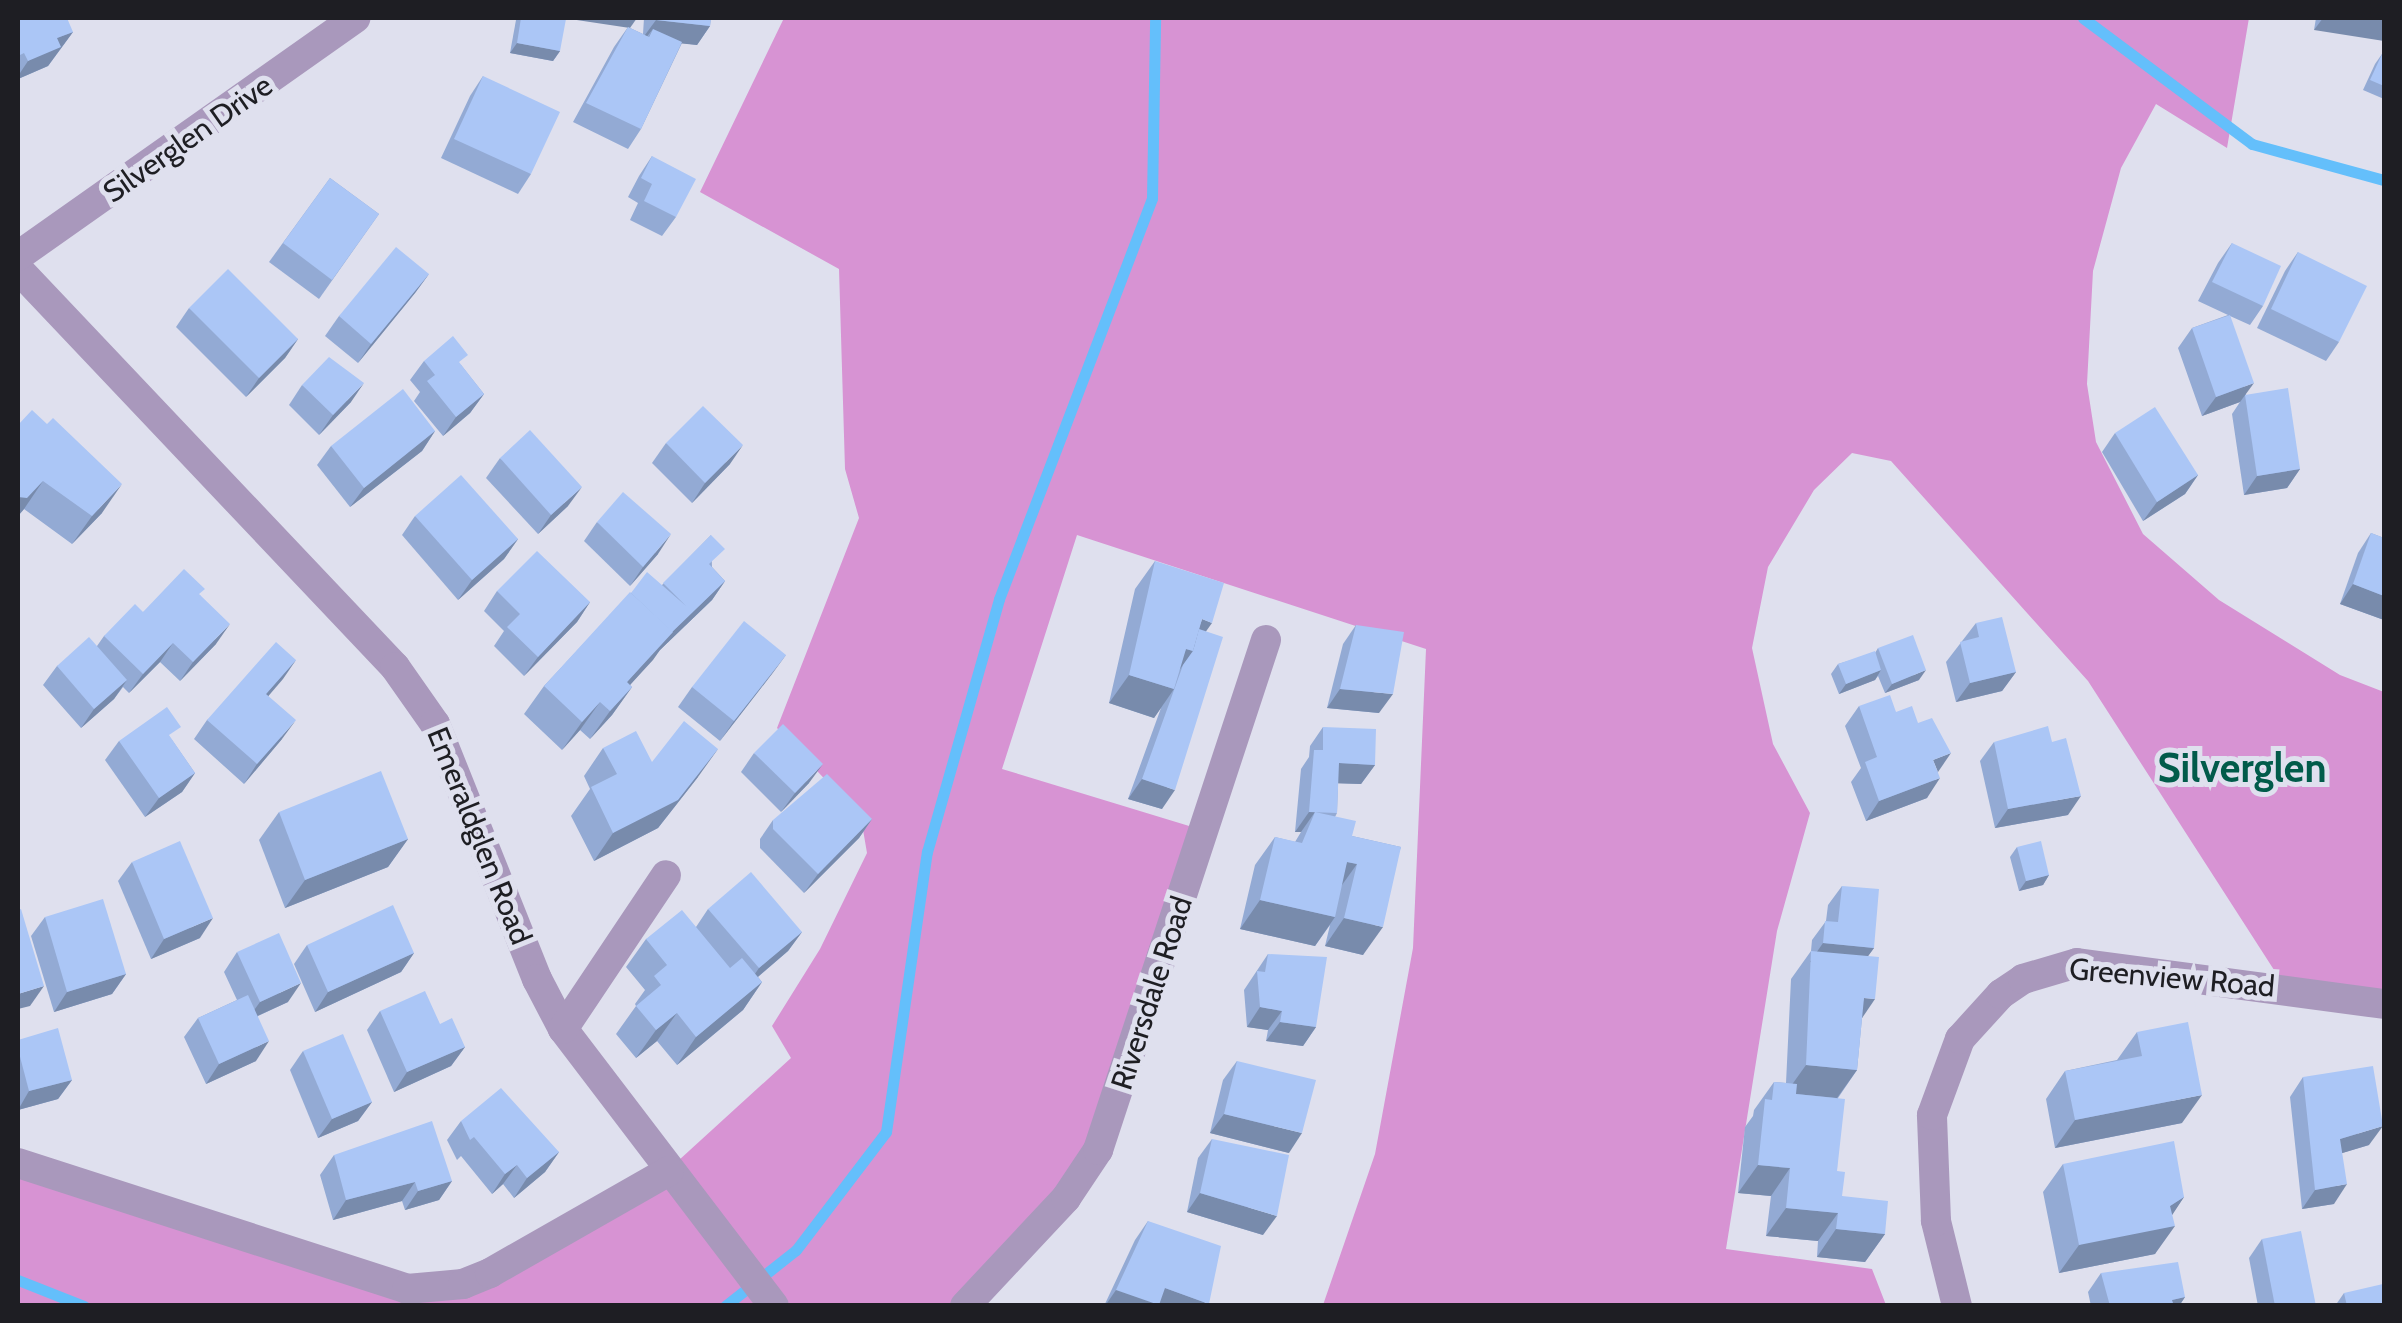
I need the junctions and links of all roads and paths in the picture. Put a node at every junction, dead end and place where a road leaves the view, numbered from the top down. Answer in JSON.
{"nodes":[{"id":1,"x":356,"y":18,"type":"edge"},
{"id":2,"x":18,"y":256,"type":"edge"},
{"id":3,"x":18,"y":269,"type":"edge"},
{"id":4,"x":1266,"y":640,"type":"dead end"},
{"id":5,"x":666,"y":875,"type":"dead end"},
{"id":6,"x":2384,"y":1004,"type":"edge"},
{"id":7,"x":564,"y":1029,"type":"junction"},
{"id":8,"x":18,"y":1163,"type":"edge"},
{"id":9,"x":668,"y":1171,"type":"junction"},
{"id":10,"x":774,"y":1306,"type":"edge"},
{"id":11,"x":965,"y":1306,"type":"edge"},
{"id":12,"x":1957,"y":1306,"type":"edge"}],
"edges":[{"from":1,"to":2,"type":"street","name":"Silverglen Drive"},
{"from":3,"to":7,"type":"street","name":"Emeraldglen Road"},
{"from":4,"to":11,"type":"street","name":"Riversdale Road"},
{"from":5,"to":7,"type":"street"},
{"from":6,"to":12,"type":"street","name":"Greenview Road"},
{"from":7,"to":9,"type":"street","name":"Emeraldglen Road"},
{"from":8,"to":9,"type":"street"},
{"from":9,"to":10,"type":"street","name":"Emeraldglen Road"}]}
